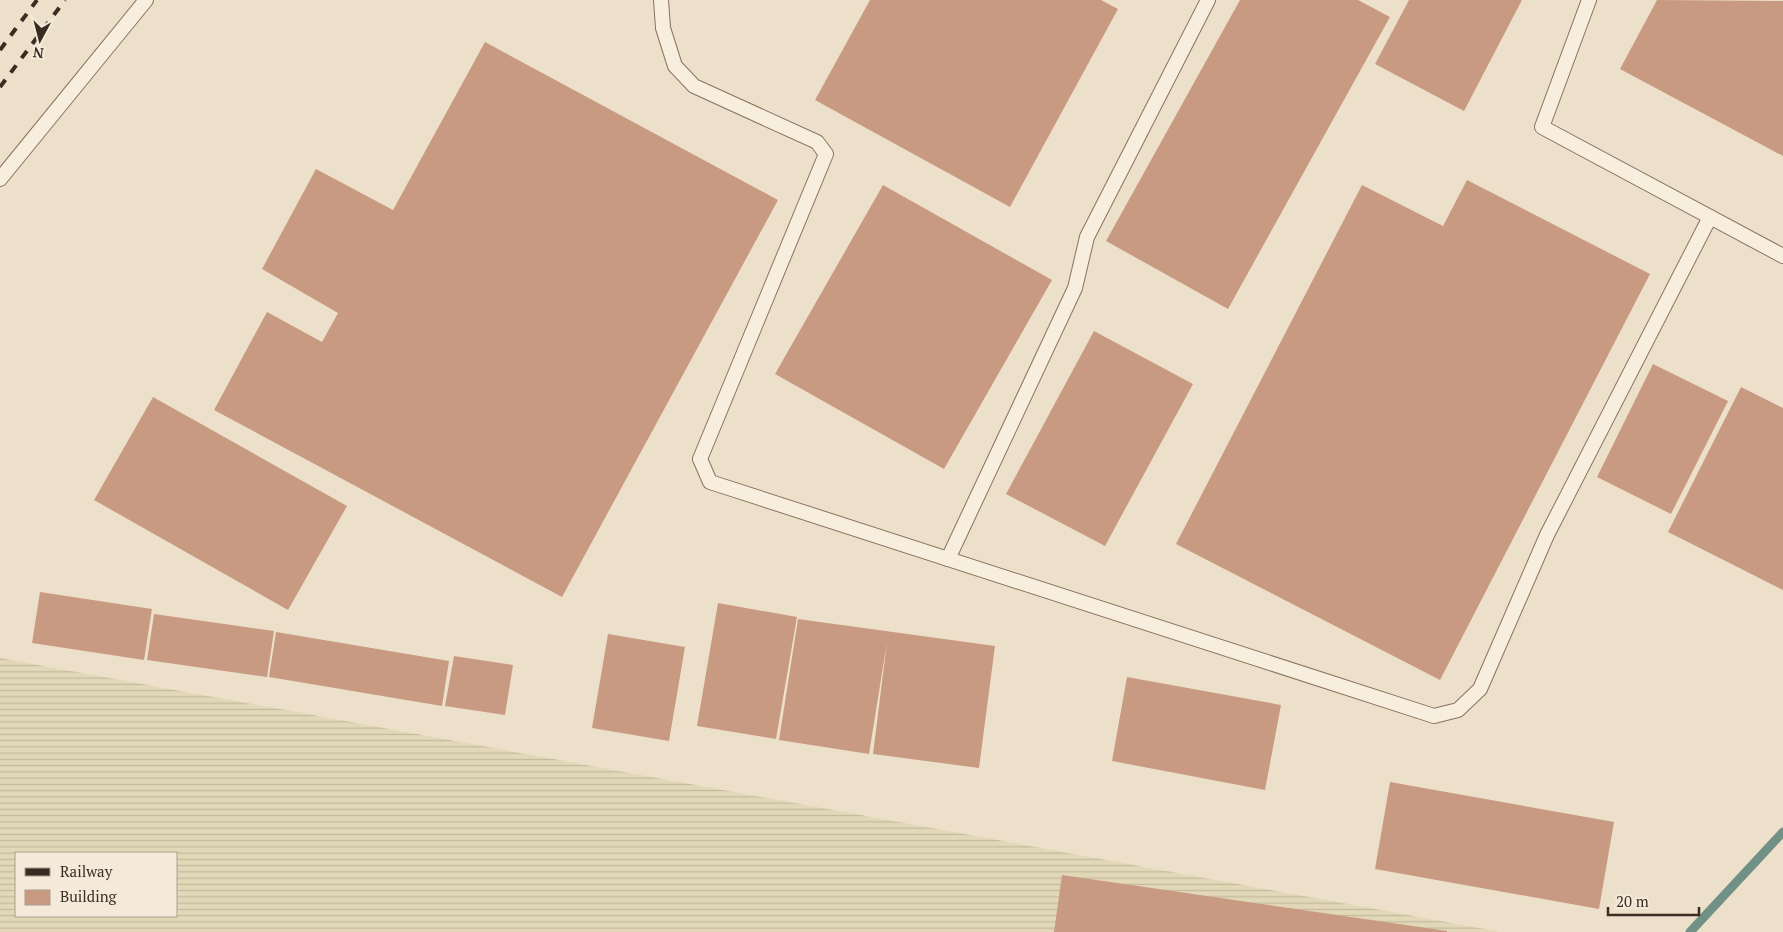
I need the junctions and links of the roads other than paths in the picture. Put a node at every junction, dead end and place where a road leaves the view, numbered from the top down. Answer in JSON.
{"nodes":[{"id":1,"x":146,"y":0,"type":"edge"},
{"id":2,"x":661,"y":0,"type":"edge"},
{"id":3,"x":1208,"y":0,"type":"edge"},
{"id":4,"x":1589,"y":0,"type":"edge"},
{"id":5,"x":0,"y":179,"type":"edge"},
{"id":6,"x":1710,"y":218,"type":"junction"},
{"id":7,"x":1783,"y":256,"type":"edge"},
{"id":8,"x":948,"y":559,"type":"junction"}],
"edges":[{"from":1,"to":5,"type":"lane"},
{"from":2,"to":8,"type":"lane"},
{"from":3,"to":8,"type":"lane"},
{"from":4,"to":6,"type":"lane"},
{"from":6,"to":7,"type":"lane"},
{"from":6,"to":8,"type":"lane"}]}
